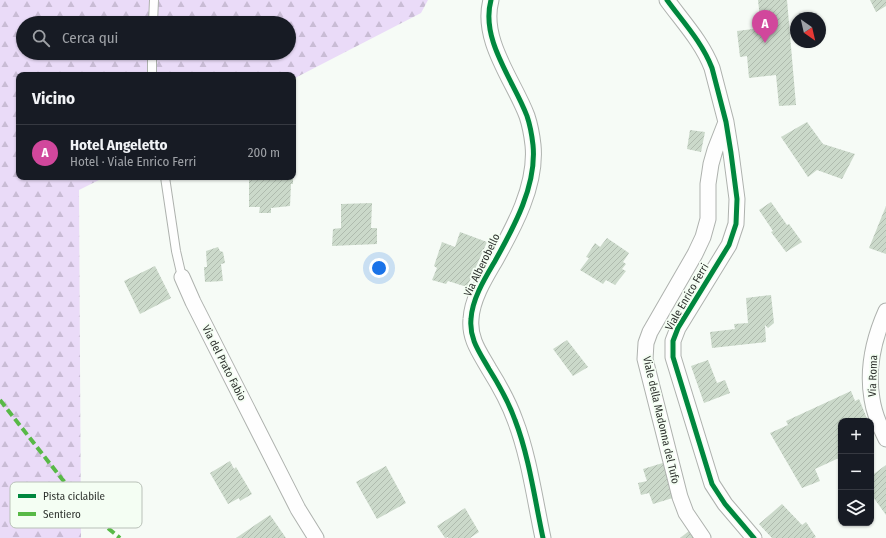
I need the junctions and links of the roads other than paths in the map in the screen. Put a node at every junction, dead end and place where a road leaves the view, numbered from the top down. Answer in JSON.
{"nodes":[{"id":1,"x":154,"y":0,"type":"edge"},
{"id":2,"x":492,"y":0,"type":"edge"},
{"id":3,"x":667,"y":0,"type":"edge"},
{"id":4,"x":153,"y":16,"type":"edge"},
{"id":5,"x":152,"y":60,"type":"edge"},
{"id":6,"x":152,"y":72,"type":"edge"},
{"id":7,"x":726,"y":122,"type":"junction"},
{"id":8,"x":165,"y":180,"type":"edge"},
{"id":9,"x":182,"y":277,"type":"joint"},
{"id":10,"x":886,"y":311,"type":"edge"},
{"id":11,"x":886,"y":440,"type":"edge"},
{"id":12,"x":316,"y":538,"type":"edge"},
{"id":13,"x":543,"y":538,"type":"edge"},
{"id":14,"x":703,"y":538,"type":"edge"},
{"id":15,"x":754,"y":538,"type":"edge"}],
"edges":[{"from":1,"to":4,"type":"lane"},
{"from":2,"to":13,"type":"street","name":"Via Alberobello"},
{"from":3,"to":7,"type":"street","name":"Viale Enrico Ferri"},
{"from":5,"to":6,"type":"lane"},
{"from":7,"to":14,"type":"street","name":"Viale della Madonna del Tufo"},
{"from":7,"to":15,"type":"street","name":"Viale Enrico Ferri"},
{"from":8,"to":9,"type":"lane","name":"Via del Prato Fabio"},
{"from":9,"to":12,"type":"street","name":"Via del Prato Fabio"},
{"from":10,"to":11,"type":"street","name":"Via Roma"}]}
